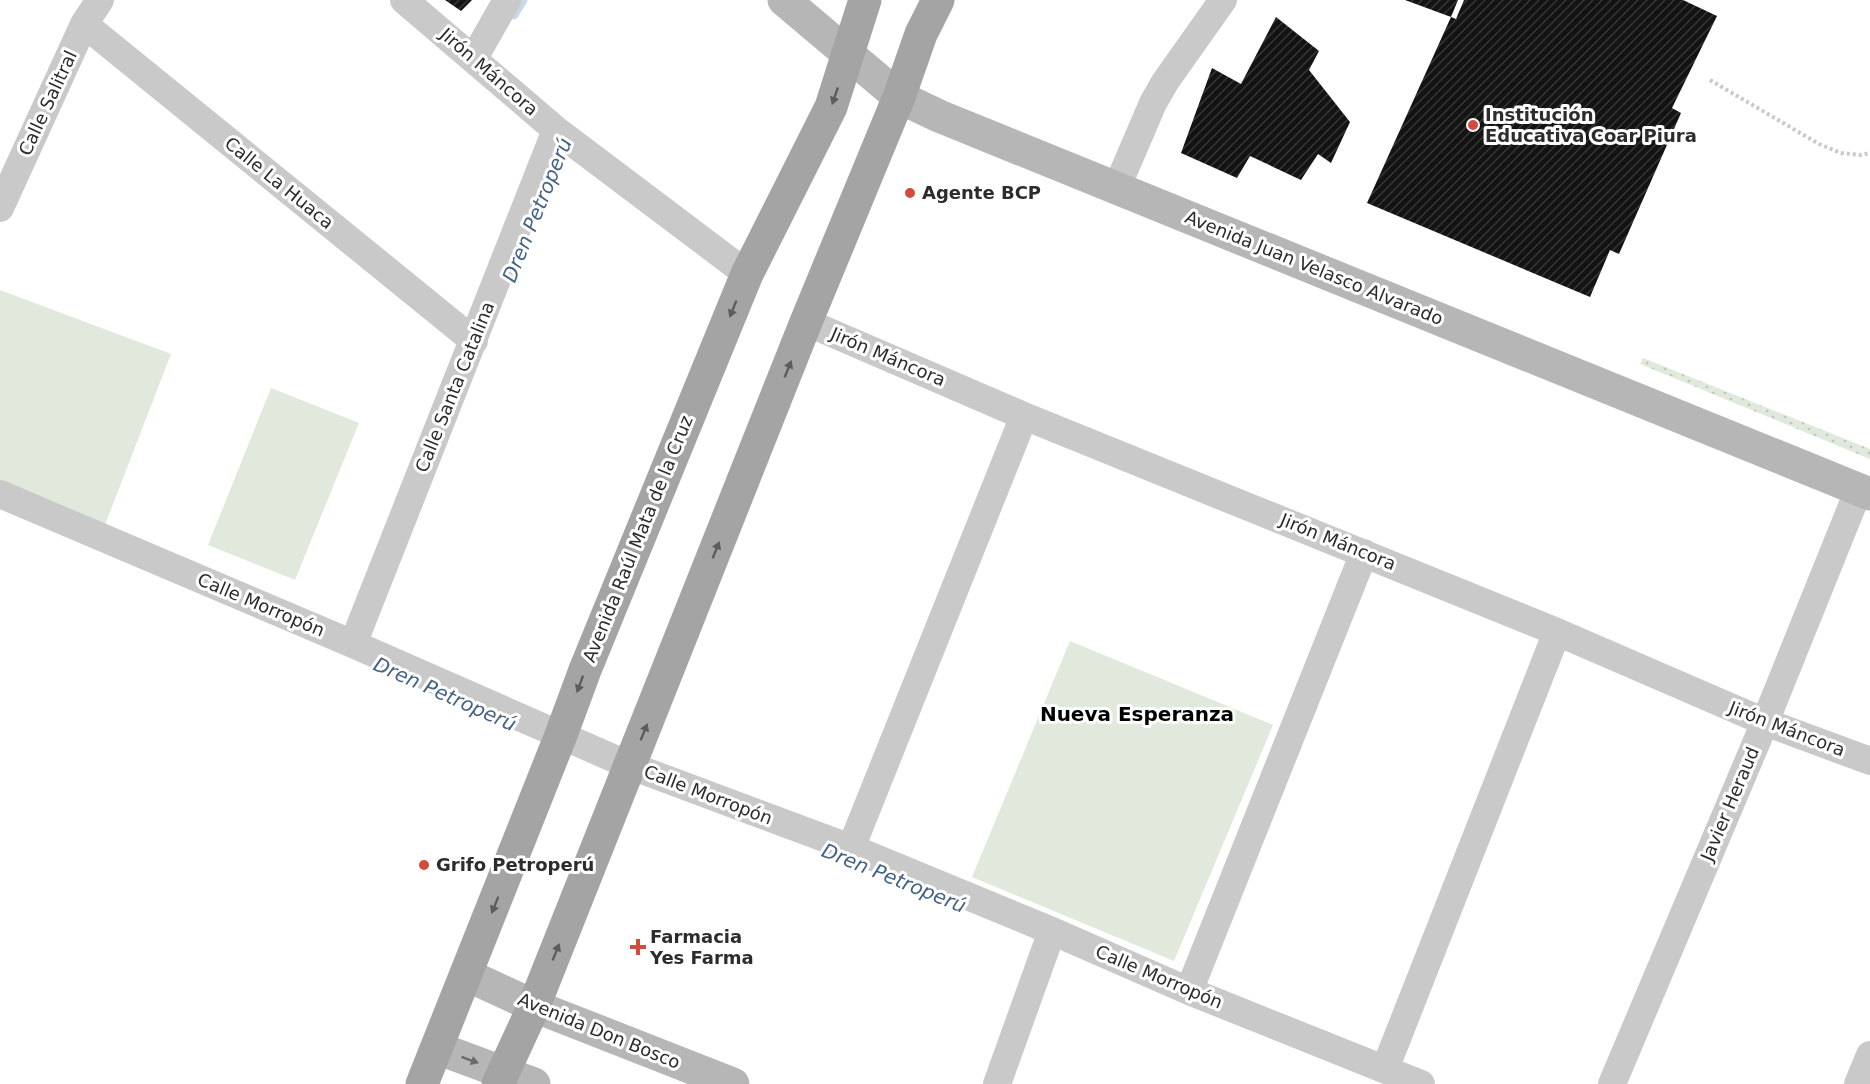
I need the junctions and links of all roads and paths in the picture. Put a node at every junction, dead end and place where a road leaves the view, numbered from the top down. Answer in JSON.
{"nodes":[{"id":1,"x":100,"y":0,"type":"edge"},
{"id":2,"x":404,"y":0,"type":"edge"},
{"id":3,"x":507,"y":0,"type":"edge"},
{"id":4,"x":784,"y":0,"type":"edge"},
{"id":5,"x":865,"y":0,"type":"edge"},
{"id":6,"x":938,"y":0,"type":"edge"},
{"id":7,"x":1223,"y":0,"type":"edge"},
{"id":8,"x":84,"y":24,"type":"junction"},
{"id":9,"x":850,"y":54,"type":"junction"},
{"id":10,"x":474,"y":58,"type":"junction"},
{"id":11,"x":1710,"y":80,"type":"dead end"},
{"id":12,"x":899,"y":97,"type":"junction"},
{"id":13,"x":556,"y":130,"type":"junction"},
{"id":14,"x":1870,"y":153,"type":"edge"},
{"id":15,"x":1116,"y":187,"type":"junction"},
{"id":16,"x":0,"y":208,"type":"edge"},
{"id":17,"x":747,"y":274,"type":"junction"},
{"id":18,"x":806,"y":322,"type":"junction"},
{"id":19,"x":474,"y":341,"type":"junction"},
{"id":20,"x":1024,"y":416,"type":"junction"},
{"id":21,"x":1864,"y":492,"type":"edge"},
{"id":22,"x":0,"y":494,"type":"edge"},
{"id":23,"x":1364,"y":553,"type":"junction"},
{"id":24,"x":1557,"y":632,"type":"junction"},
{"id":25,"x":353,"y":644,"type":"junction"},
{"id":26,"x":1764,"y":722,"type":"junction"},
{"id":27,"x":561,"y":735,"type":"junction"},
{"id":28,"x":1870,"y":761,"type":"edge"},
{"id":29,"x":631,"y":766,"type":"junction"},
{"id":30,"x":851,"y":849,"type":"junction"},
{"id":31,"x":1052,"y":930,"type":"junction"},
{"id":32,"x":467,"y":975,"type":"junction"},
{"id":33,"x":1189,"y":992,"type":"junction"},
{"id":34,"x":534,"y":1006,"type":"junction"},
{"id":35,"x":437,"y":1048,"type":"junction"},
{"id":36,"x":1870,"y":1055,"type":"edge"},
{"id":37,"x":1385,"y":1069,"type":"junction"},
{"id":38,"x":501,"y":1078,"type":"edge"},
{"id":39,"x":422,"y":1084,"type":"edge"},
{"id":40,"x":534,"y":1084,"type":"edge"},
{"id":41,"x":733,"y":1084,"type":"edge"},
{"id":42,"x":997,"y":1084,"type":"edge"},
{"id":43,"x":1421,"y":1084,"type":"edge"},
{"id":44,"x":1612,"y":1084,"type":"edge"},
{"id":45,"x":1858,"y":1084,"type":"edge"}],
"edges":[{"from":1,"to":8,"type":"street","name":"Calle Salitral"},
{"from":2,"to":10,"type":"street","name":"Jirón Máncora"},
{"from":3,"to":10,"type":"street"},
{"from":4,"to":9,"type":"street","name":"Avenida Juan Velasco Alvarado"},
{"from":5,"to":9,"type":"main road","name":"Avenida Raúl Mata de la Cruz"},
{"from":6,"to":12,"type":"main road"},
{"from":7,"to":15,"type":"street"},
{"from":8,"to":16,"type":"street","name":"Calle Salitral"},
{"from":8,"to":19,"type":"street","name":"Calle La Huaca"},
{"from":9,"to":12,"type":"street","name":"Avenida Juan Velasco Alvarado"},
{"from":9,"to":17,"type":"main road","name":"Avenida Raúl Mata de la Cruz","one_way":true},
{"from":10,"to":13,"type":"street","name":"Jirón Máncora"},
{"from":11,"to":14,"type":"path"},
{"from":12,"to":15,"type":"street","name":"Avenida Juan Velasco Alvarado"},
{"from":12,"to":18,"type":"main road"},
{"from":13,"to":17,"type":"street","name":"Jirón Máncora"},
{"from":13,"to":19,"type":"street","name":"Calle Santa Catalina"},
{"from":15,"to":21,"type":"street","name":"Avenida Juan Velasco Alvarado"},
{"from":17,"to":27,"type":"main road","name":"Avenida Raúl Mata de la Cruz","one_way":true},
{"from":18,"to":20,"type":"street","name":"Jirón Máncora"},
{"from":29,"to":18,"type":"main road","one_way":true},
{"from":19,"to":25,"type":"street","name":"Calle Santa Catalina"},
{"from":20,"to":23,"type":"street","name":"Jirón Máncora"},
{"from":20,"to":30,"type":"street"},
{"from":21,"to":26,"type":"street","name":"Javier Heraud"},
{"from":22,"to":25,"type":"street","name":"Calle Morropón"},
{"from":23,"to":24,"type":"street","name":"Jirón Máncora"},
{"from":23,"to":33,"type":"street"},
{"from":24,"to":26,"type":"street","name":"Jirón Máncora"},
{"from":24,"to":37,"type":"street"},
{"from":25,"to":27,"type":"street","name":"Calle Morropón"},
{"from":26,"to":28,"type":"street","name":"Jirón Máncora"},
{"from":26,"to":44,"type":"street","name":"Javier Heraud"},
{"from":27,"to":29,"type":"street","name":"Calle Morropón"},
{"from":27,"to":32,"type":"main road","name":"Avenida Raúl Mata de la Cruz","one_way":true},
{"from":29,"to":30,"type":"street","name":"Calle Morropón"},
{"from":34,"to":29,"type":"main road","one_way":true},
{"from":30,"to":31,"type":"street","name":"Calle Morropón"},
{"from":31,"to":33,"type":"street","name":"Calle Morropón"},
{"from":31,"to":42,"type":"street"},
{"from":32,"to":34,"type":"street","name":"Avenida Don Bosco"},
{"from":32,"to":35,"type":"main road","name":"Avenida Raúl Mata de la Cruz"},
{"from":33,"to":37,"type":"street","name":"Calle Morropón"},
{"from":34,"to":38,"type":"main road"},
{"from":34,"to":41,"type":"street","name":"Avenida Don Bosco"},
{"from":35,"to":38,"type":"street","one_way":true},
{"from":35,"to":39,"type":"main road","name":"Avenida Raúl Mata de la Cruz"},
{"from":36,"to":45,"type":"street"},
{"from":37,"to":43,"type":"street","name":"Calle Morropón"},
{"from":38,"to":40,"type":"street"}]}
